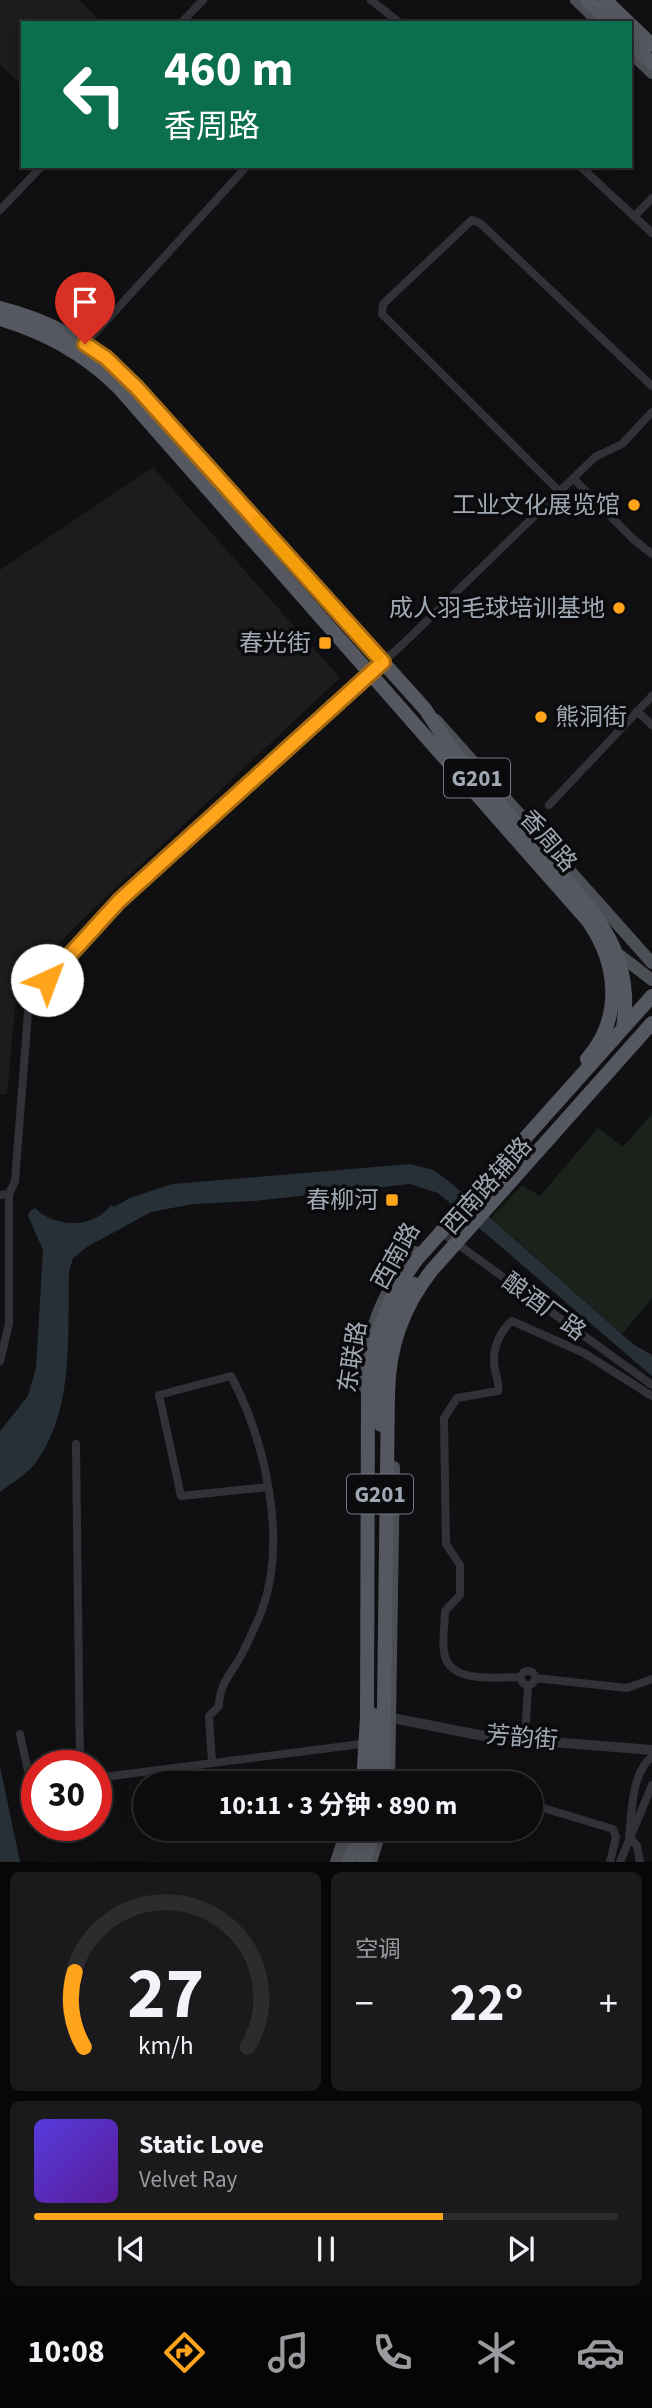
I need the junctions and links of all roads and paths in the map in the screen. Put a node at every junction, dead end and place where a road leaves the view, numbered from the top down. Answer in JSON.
{"nodes":[{"id":1,"x":187,"y":0,"type":"edge"},
{"id":2,"x":202,"y":0,"type":"edge"},
{"id":3,"x":371,"y":0,"type":"edge"},
{"id":4,"x":576,"y":0,"type":"edge"},
{"id":5,"x":587,"y":0,"type":"edge"},
{"id":6,"x":605,"y":0,"type":"edge"},
{"id":7,"x":614,"y":0,"type":"edge"},
{"id":8,"x":195,"y":8,"type":"junction"},
{"id":9,"x":183,"y":21,"type":"edge"},
{"id":10,"x":397,"y":21,"type":"edge"},
{"id":11,"x":598,"y":21,"type":"edge"},
{"id":12,"x":608,"y":21,"type":"edge"},
{"id":13,"x":627,"y":21,"type":"edge"},
{"id":14,"x":632,"y":26,"type":"edge"},
{"id":15,"x":652,"y":37,"type":"edge"},
{"id":16,"x":632,"y":44,"type":"edge"},
{"id":17,"x":652,"y":45,"type":"edge"},
{"id":18,"x":632,"y":54,"type":"edge"},
{"id":19,"x":652,"y":63,"type":"edge"},
{"id":20,"x":652,"y":73,"type":"edge"},
{"id":21,"x":40,"y":168,"type":"edge"},
{"id":22,"x":245,"y":168,"type":"edge"},
{"id":23,"x":582,"y":168,"type":"edge"},
{"id":24,"x":652,"y":198,"type":"edge"},
{"id":25,"x":0,"y":210,"type":"edge"},
{"id":26,"x":634,"y":217,"type":"junction"},
{"id":27,"x":652,"y":233,"type":"edge"},
{"id":28,"x":0,"y":308,"type":"edge"},
{"id":29,"x":0,"y":319,"type":"edge"},
{"id":30,"x":85,"y":344,"type":"junction"},
{"id":31,"x":652,"y":386,"type":"edge"},
{"id":32,"x":652,"y":412,"type":"edge"},
{"id":33,"x":573,"y":478,"type":"junction"},
{"id":34,"x":559,"y":491,"type":"junction"},
{"id":35,"x":652,"y":554,"type":"edge"},
{"id":36,"x":383,"y":662,"type":"junction"},
{"id":37,"x":370,"y":674,"type":"junction"},
{"id":38,"x":652,"y":696,"type":"edge"},
{"id":39,"x":425,"y":709,"type":"junction"},
{"id":40,"x":638,"y":711,"type":"junction"},
{"id":41,"x":652,"y":725,"type":"edge"},
{"id":42,"x":549,"y":804,"type":"dead end"},
{"id":43,"x":588,"y":921,"type":"junction"},
{"id":44,"x":649,"y":958,"type":"edge"},
{"id":45,"x":652,"y":980,"type":"edge"},
{"id":46,"x":652,"y":996,"type":"edge"},
{"id":47,"x":652,"y":1004,"type":"edge"},
{"id":48,"x":652,"y":1013,"type":"edge"},
{"id":49,"x":641,"y":1025,"type":"edge"},
{"id":50,"x":652,"y":1034,"type":"edge"},
{"id":51,"x":598,"y":1046,"type":"junction"},
{"id":52,"x":621,"y":1068,"type":"junction"},
{"id":53,"x":4,"y":1194,"type":"edge"},
{"id":54,"x":485,"y":1211,"type":"junction"},
{"id":55,"x":436,"y":1228,"type":"junction"},
{"id":56,"x":461,"y":1238,"type":"junction"},
{"id":57,"x":0,"y":1361,"type":"edge"},
{"id":58,"x":652,"y":1385,"type":"edge"},
{"id":59,"x":652,"y":1396,"type":"edge"},
{"id":60,"x":381,"y":1438,"type":"junction"},
{"id":61,"x":76,"y":1444,"type":"dead end"},
{"id":62,"x":394,"y":1468,"type":"junction"},
{"id":63,"x":267,"y":1487,"type":"junction"},
{"id":64,"x":521,"y":1677,"type":"junction"},
{"id":65,"x":535,"y":1678,"type":"junction"},
{"id":66,"x":652,"y":1679,"type":"edge"},
{"id":67,"x":528,"y":1685,"type":"junction"},
{"id":68,"x":382,"y":1718,"type":"junction"},
{"id":69,"x":20,"y":1734,"type":"dead end"},
{"id":70,"x":525,"y":1740,"type":"junction"},
{"id":71,"x":370,"y":1743,"type":"junction"},
{"id":72,"x":23,"y":1750,"type":"edge"},
{"id":73,"x":80,"y":1750,"type":"edge"},
{"id":74,"x":652,"y":1751,"type":"edge"},
{"id":75,"x":652,"y":1757,"type":"edge"},
{"id":76,"x":212,"y":1763,"type":"junction"},
{"id":77,"x":361,"y":1771,"type":"edge"},
{"id":78,"x":364,"y":1771,"type":"edge"},
{"id":79,"x":370,"y":1771,"type":"edge"},
{"id":80,"x":374,"y":1771,"type":"edge"},
{"id":81,"x":383,"y":1771,"type":"edge"},
{"id":82,"x":388,"y":1771,"type":"edge"},
{"id":83,"x":112,"y":1775,"type":"edge"},
{"id":84,"x":652,"y":1785,"type":"edge"},
{"id":85,"x":649,"y":1803,"type":"edge"},
{"id":86,"x":543,"y":1808,"type":"edge"},
{"id":87,"x":629,"y":1837,"type":"junction"},
{"id":88,"x":343,"y":1841,"type":"edge"},
{"id":89,"x":349,"y":1841,"type":"edge"},
{"id":90,"x":357,"y":1841,"type":"edge"},
{"id":91,"x":363,"y":1841,"type":"edge"},
{"id":92,"x":373,"y":1841,"type":"edge"},
{"id":93,"x":375,"y":1841,"type":"edge"},
{"id":94,"x":336,"y":1862,"type":"edge"},
{"id":95,"x":342,"y":1862,"type":"edge"},
{"id":96,"x":349,"y":1862,"type":"edge"},
{"id":97,"x":357,"y":1862,"type":"edge"},
{"id":98,"x":364,"y":1862,"type":"edge"},
{"id":99,"x":371,"y":1862,"type":"edge"},
{"id":100,"x":610,"y":1862,"type":"edge"},
{"id":101,"x":620,"y":1862,"type":"edge"},
{"id":102,"x":640,"y":1862,"type":"edge"}],
"edges":[{"from":1,"to":8,"type":"street"},
{"from":2,"to":8,"type":"street"},
{"from":3,"to":10,"type":"street"},
{"from":4,"to":11,"type":"main road"},
{"from":5,"to":12,"type":"highway"},
{"from":6,"to":13,"type":"highway"},
{"from":7,"to":15,"type":"main road"},
{"from":8,"to":9,"type":"street"},
{"from":14,"to":17,"type":"highway"},
{"from":16,"to":19,"type":"highway"},
{"from":18,"to":20,"type":"main road"},
{"from":21,"to":25,"type":"street"},
{"from":22,"to":30,"type":"street"},
{"from":23,"to":26,"type":"street"},
{"from":24,"to":26,"type":"street"},
{"from":26,"to":27,"type":"street"},
{"from":28,"to":30,"type":"highway","name":"香周路","number":"G201"},
{"from":29,"to":37,"type":"highway","name":"香周路","number":"G201"},
{"from":30,"to":36,"type":"highway","name":"香周路","number":"G201"},
{"from":31,"to":34,"type":"street"},
{"from":32,"to":33,"type":"street"},
{"from":33,"to":34,"type":"street"},
{"from":33,"to":35,"type":"street"},
{"from":34,"to":36,"type":"street"},
{"from":36,"to":37,"type":"street"},
{"from":36,"to":39,"type":"highway","name":"香周路","number":"G201"},
{"from":37,"to":43,"type":"highway","name":"香周路","number":"G201"},
{"from":37,"to":53,"type":"street"},
{"from":38,"to":40,"type":"street"},
{"from":39,"to":44,"type":"main road","name":"香周路"},
{"from":39,"to":54,"type":"highway","name":"西南路","number":"G201","bridge":true},
{"from":40,"to":41,"type":"street"},
{"from":40,"to":42,"type":"street"},
{"from":43,"to":45,"type":"main road","name":"香周路"},
{"from":43,"to":51,"type":"highway","number":"G201"},
{"from":46,"to":78,"type":"highway","name":"东联路","bridge":true},
{"from":47,"to":49,"type":"main road","name":"西南路"},
{"from":48,"to":49,"type":"main road","name":"西南路辅路"},
{"from":49,"to":51,"type":"main road","name":"西南路"},
{"from":49,"to":52,"type":"main road","name":"西南路辅路"},
{"from":49,"to":81,"type":"highway","name":"东联路","bridge":true},
{"from":50,"to":52,"type":"main road"},
{"from":51,"to":52,"type":"highway"},
{"from":51,"to":55,"type":"highway","name":"西南路","number":"G201"},
{"from":52,"to":54,"type":"main road","name":"西南路辅路"},
{"from":53,"to":57,"type":"street"},
{"from":54,"to":56,"type":"highway","name":"西南路","number":"G201"},
{"from":55,"to":56,"type":"street","name":"酿酒厂路"},
{"from":55,"to":68,"type":"highway","name":"西南路","number":"G201"},
{"from":55,"to":71,"type":"main road","name":"西南路辅路"},
{"from":56,"to":58,"type":"street","name":"酿酒厂路"},
{"from":56,"to":60,"type":"highway","name":"西南路","number":"G201"},
{"from":56,"to":62,"type":"main road","name":"西南路辅路"},
{"from":59,"to":64,"type":"street"},
{"from":60,"to":62,"type":"highway"},
{"from":60,"to":68,"type":"highway","name":"西南路","number":"G201"},
{"from":61,"to":73,"type":"street"},
{"from":62,"to":68,"type":"main road","name":"西南路辅路"},
{"from":63,"to":63,"type":"street"},
{"from":63,"to":76,"type":"street"},
{"from":64,"to":65,"type":"street"},
{"from":64,"to":67,"type":"street"},
{"from":65,"to":66,"type":"street"},
{"from":65,"to":67,"type":"street"},
{"from":67,"to":70,"type":"street"},
{"from":68,"to":70,"type":"street","name":"芳韵街"},
{"from":68,"to":71,"type":"highway","name":"西南路","number":"G201"},
{"from":68,"to":82,"type":"main road","name":"西南路辅路"},
{"from":69,"to":72,"type":"street"},
{"from":70,"to":74,"type":"street","name":"芳韵街"},
{"from":71,"to":76,"type":"street"},
{"from":71,"to":77,"type":"main road","name":"西南路辅路"},
{"from":71,"to":79,"type":"highway","name":"西南路","number":"G201"},
{"from":71,"to":80,"type":"highway","name":"西南路","number":"G201"},
{"from":75,"to":87,"type":"street"},
{"from":76,"to":83,"type":"street"},
{"from":84,"to":85,"type":"street"},
{"from":85,"to":87,"type":"street"},
{"from":86,"to":100,"type":"street"},
{"from":87,"to":101,"type":"street"},
{"from":87,"to":102,"type":"street"},
{"from":88,"to":94,"type":"main road"},
{"from":89,"to":95,"type":"highway"},
{"from":90,"to":96,"type":"highway"},
{"from":91,"to":97,"type":"highway"},
{"from":92,"to":98,"type":"highway"},
{"from":93,"to":99,"type":"main road"}]}
